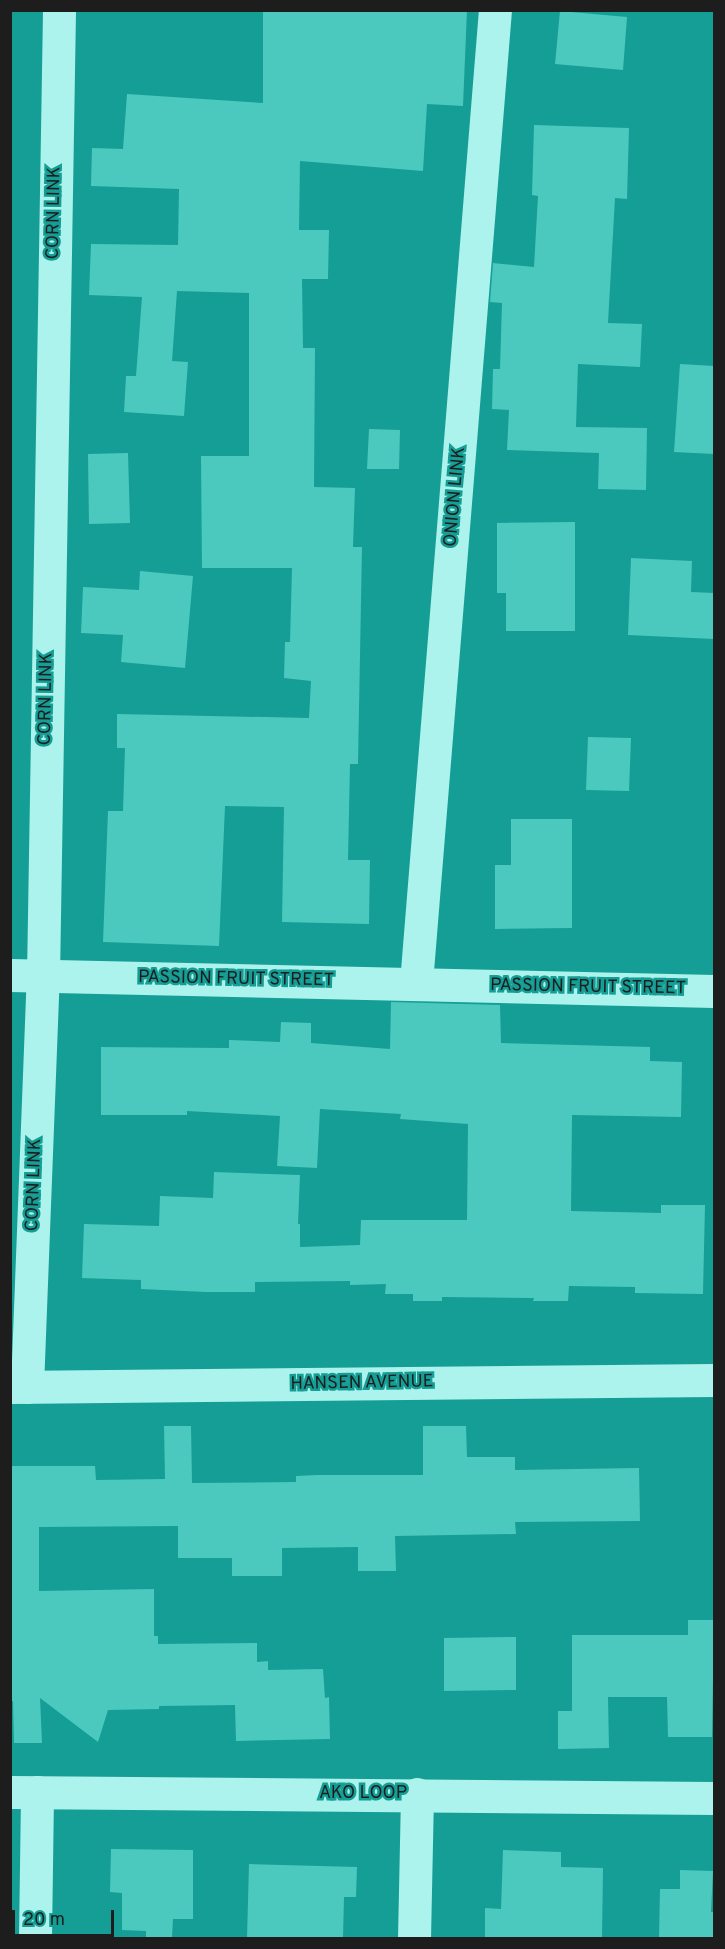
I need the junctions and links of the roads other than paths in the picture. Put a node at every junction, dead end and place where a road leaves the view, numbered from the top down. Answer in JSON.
{"nodes":[{"id":1,"x":59,"y":10,"type":"edge"},
{"id":2,"x":495,"y":10,"type":"edge"},
{"id":3,"x":10,"y":975,"type":"edge"},
{"id":4,"x":43,"y":976,"type":"junction"},
{"id":5,"x":416,"y":983,"type":"junction"},
{"id":6,"x":714,"y":991,"type":"edge"},
{"id":7,"x":714,"y":1380,"type":"edge"},
{"id":8,"x":19,"y":1387,"type":"edge"},
{"id":9,"x":24,"y":1792,"type":"edge"},
{"id":10,"x":417,"y":1794,"type":"junction"},
{"id":11,"x":714,"y":1798,"type":"edge"},
{"id":12,"x":35,"y":1938,"type":"edge"},
{"id":13,"x":414,"y":1938,"type":"edge"}],
"edges":[{"from":1,"to":4,"type":"street","name":"CORN LINK"},
{"from":2,"to":5,"type":"street","name":"ONION LINK"},
{"from":3,"to":4,"type":"street","name":"PASSION FRUIT STREET"},
{"from":4,"to":5,"type":"street","name":"PASSION FRUIT STREET"},
{"from":4,"to":8,"type":"street","name":"CORN LINK"},
{"from":5,"to":6,"type":"street","name":"PASSION FRUIT STREET"},
{"from":7,"to":8,"type":"street","name":"HANSEN AVENUE"},
{"from":9,"to":10,"type":"street","name":"AKO LOOP"},
{"from":9,"to":12,"type":"street"},
{"from":10,"to":11,"type":"street","name":"AKO LOOP"},
{"from":10,"to":13,"type":"street"}]}
